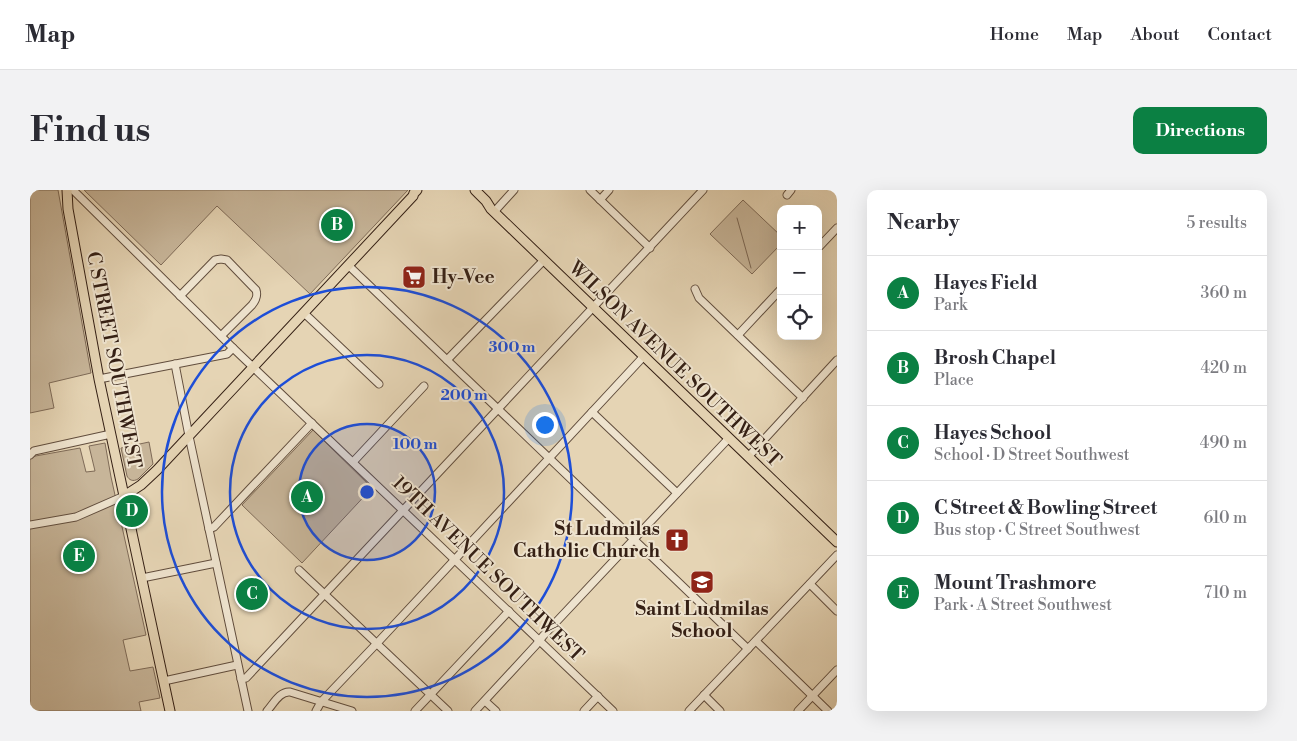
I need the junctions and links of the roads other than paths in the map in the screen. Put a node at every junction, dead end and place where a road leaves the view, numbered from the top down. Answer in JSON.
{"nodes":[{"id":1,"x":66,"y":190,"type":"edge"},
{"id":2,"x":72,"y":190,"type":"edge"},
{"id":3,"x":423,"y":190,"type":"edge"},
{"id":4,"x":468,"y":190,"type":"edge"},
{"id":5,"x":475,"y":190,"type":"edge"},
{"id":6,"x":514,"y":190,"type":"edge"},
{"id":7,"x":590,"y":190,"type":"edge"},
{"id":8,"x":609,"y":190,"type":"edge"},
{"id":9,"x":704,"y":190,"type":"edge"},
{"id":10,"x":415,"y":193,"type":"edge"},
{"id":11,"x":600,"y":200,"type":"junction"},
{"id":12,"x":493,"y":210,"type":"junction"},
{"id":13,"x":837,"y":228,"type":"edge"},
{"id":14,"x":822,"y":244,"type":"edge"},
{"id":15,"x":650,"y":248,"type":"junction"},
{"id":16,"x":544,"y":260,"type":"junction"},
{"id":17,"x":348,"y":265,"type":"junction"},
{"id":18,"x":695,"y":289,"type":"dead end"},
{"id":19,"x":777,"y":293,"type":"edge"},
{"id":20,"x":180,"y":296,"type":"junction"},
{"id":21,"x":593,"y":307,"type":"junction"},
{"id":22,"x":304,"y":313,"type":"junction"},
{"id":23,"x":738,"y":335,"type":"junction"},
{"id":24,"x":222,"y":336,"type":"junction"},
{"id":25,"x":233,"y":348,"type":"junction"},
{"id":26,"x":644,"y":356,"type":"junction"},
{"id":27,"x":447,"y":360,"type":"junction"},
{"id":28,"x":837,"y":360,"type":"edge"},
{"id":29,"x":175,"y":364,"type":"junction"},
{"id":30,"x":254,"y":366,"type":"junction"},
{"id":31,"x":99,"y":379,"type":"junction"},
{"id":32,"x":379,"y":384,"type":"dead end"},
{"id":33,"x":424,"y":386,"type":"dead end"},
{"id":34,"x":803,"y":398,"type":"junction"},
{"id":35,"x":499,"y":409,"type":"junction"},
{"id":36,"x":592,"y":412,"type":"junction"},
{"id":37,"x":312,"y":423,"type":"junction"},
{"id":38,"x":111,"y":434,"type":"junction"},
{"id":39,"x":189,"y":436,"type":"junction"},
{"id":40,"x":729,"y":438,"type":"junction"},
{"id":41,"x":30,"y":455,"type":"edge"},
{"id":42,"x":748,"y":457,"type":"junction"},
{"id":43,"x":549,"y":458,"type":"junction"},
{"id":44,"x":353,"y":462,"type":"junction"},
{"id":45,"x":677,"y":493,"type":"junction"},
{"id":46,"x":124,"y":496,"type":"junction"},
{"id":47,"x":403,"y":510,"type":"junction"},
{"id":48,"x":30,"y":525,"type":"edge"},
{"id":49,"x":209,"y":529,"type":"junction"},
{"id":50,"x":634,"y":539,"type":"junction"},
{"id":51,"x":837,"y":542,"type":"edge"},
{"id":52,"x":837,"y":555,"type":"edge"},
{"id":53,"x":455,"y":559,"type":"junction"},
{"id":54,"x":216,"y":563,"type":"junction"},
{"id":55,"x":299,"y":570,"type":"dead end"},
{"id":56,"x":142,"y":578,"type":"junction"},
{"id":57,"x":810,"y":584,"type":"junction"},
{"id":58,"x":324,"y":594,"type":"junction"},
{"id":59,"x":509,"y":611,"type":"junction"},
{"id":60,"x":837,"y":611,"type":"edge"},
{"id":61,"x":540,"y":641,"type":"junction"},
{"id":62,"x":756,"y":641,"type":"junction"},
{"id":63,"x":377,"y":644,"type":"junction"},
{"id":64,"x":748,"y":649,"type":"junction"},
{"id":65,"x":237,"y":666,"type":"junction"},
{"id":66,"x":837,"y":670,"type":"edge"},
{"id":67,"x":241,"y":679,"type":"junction"},
{"id":68,"x":164,"y":681,"type":"junction"},
{"id":69,"x":430,"y":694,"type":"junction"},
{"id":70,"x":704,"y":695,"type":"junction"},
{"id":71,"x":598,"y":696,"type":"junction"},
{"id":72,"x":813,"y":696,"type":"junction"},
{"id":73,"x":485,"y":701,"type":"junction"},
{"id":74,"x":321,"y":702,"type":"junction"},
{"id":75,"x":170,"y":711,"type":"edge"},
{"id":76,"x":248,"y":711,"type":"edge"},
{"id":77,"x":267,"y":711,"type":"edge"},
{"id":78,"x":316,"y":711,"type":"edge"},
{"id":79,"x":352,"y":711,"type":"edge"},
{"id":80,"x":415,"y":711,"type":"edge"},
{"id":81,"x":448,"y":711,"type":"edge"},
{"id":82,"x":475,"y":711,"type":"edge"},
{"id":83,"x":496,"y":711,"type":"edge"},
{"id":84,"x":584,"y":711,"type":"edge"},
{"id":85,"x":613,"y":711,"type":"edge"},
{"id":86,"x":690,"y":711,"type":"edge"},
{"id":87,"x":720,"y":711,"type":"edge"},
{"id":88,"x":798,"y":711,"type":"edge"},
{"id":89,"x":828,"y":711,"type":"edge"}],
"edges":[{"from":1,"to":31,"type":"main road","name":"C STREET SOUTHWEST"},
{"from":2,"to":20,"type":"street","name":"19TH AVENUE SOUTHWEST"},
{"from":3,"to":10,"type":"main road"},
{"from":4,"to":12,"type":"main road","name":"WILSON AVENUE SOUTHWEST"},
{"from":5,"to":12,"type":"main road","name":"WILSON AVENUE SOUTHWEST"},
{"from":6,"to":12,"type":"street"},
{"from":7,"to":11,"type":"street"},
{"from":8,"to":11,"type":"street"},
{"from":9,"to":15,"type":"street"},
{"from":10,"to":17,"type":"main road"},
{"from":11,"to":15,"type":"street"},
{"from":12,"to":16,"type":"main road","name":"WILSON AVENUE SOUTHWEST"},
{"from":13,"to":14,"type":"street"},
{"from":15,"to":21,"type":"street"},
{"from":16,"to":21,"type":"main road","name":"WILSON AVENUE SOUTHWEST"},
{"from":16,"to":27,"type":"street"},
{"from":17,"to":22,"type":"main road"},
{"from":17,"to":27,"type":"street"},
{"from":18,"to":23,"type":"street"},
{"from":19,"to":23,"type":"street"},
{"from":20,"to":24,"type":"street","name":"19TH AVENUE SOUTHWEST"},
{"from":20,"to":24,"type":"street"},
{"from":21,"to":26,"type":"main road","name":"WILSON AVENUE SOUTHWEST"},
{"from":21,"to":35,"type":"street"},
{"from":22,"to":30,"type":"main road"},
{"from":22,"to":32,"type":"street"},
{"from":23,"to":34,"type":"street"},
{"from":24,"to":25,"type":"street","name":"19TH AVENUE SOUTHWEST"},
{"from":25,"to":29,"type":"street"},
{"from":25,"to":30,"type":"street","name":"19TH AVENUE SOUTHWEST"},
{"from":26,"to":36,"type":"street"},
{"from":26,"to":40,"type":"main road","name":"WILSON AVENUE SOUTHWEST"},
{"from":27,"to":35,"type":"street"},
{"from":28,"to":34,"type":"street"},
{"from":29,"to":31,"type":"street"},
{"from":29,"to":39,"type":"street"},
{"from":30,"to":37,"type":"street","name":"19TH AVENUE SOUTHWEST"},
{"from":30,"to":39,"type":"main road"},
{"from":31,"to":38,"type":"main road","name":"C STREET SOUTHWEST"},
{"from":33,"to":44,"type":"street"},
{"from":34,"to":42,"type":"street"},
{"from":35,"to":43,"type":"street"},
{"from":35,"to":47,"type":"street"},
{"from":36,"to":43,"type":"street"},
{"from":36,"to":45,"type":"street"},
{"from":37,"to":44,"type":"street","name":"19TH AVENUE SOUTHWEST"},
{"from":37,"to":49,"type":"street"},
{"from":38,"to":41,"type":"street"},
{"from":38,"to":46,"type":"main road","name":"C STREET SOUTHWEST"},
{"from":39,"to":46,"type":"main road"},
{"from":39,"to":49,"type":"street"},
{"from":40,"to":42,"type":"main road","name":"WILSON AVENUE SOUTHWEST"},
{"from":40,"to":45,"type":"street"},
{"from":42,"to":51,"type":"main road","name":"WILSON AVENUE SOUTHWEST"},
{"from":43,"to":50,"type":"street"},
{"from":43,"to":53,"type":"street"},
{"from":44,"to":47,"type":"street","name":"19TH AVENUE SOUTHWEST"},
{"from":45,"to":50,"type":"street"},
{"from":46,"to":48,"type":"street"},
{"from":46,"to":56,"type":"main road","name":"C STREET SOUTHWEST"},
{"from":47,"to":53,"type":"street","name":"19TH AVENUE SOUTHWEST"},
{"from":47,"to":58,"type":"street"},
{"from":49,"to":54,"type":"street"},
{"from":50,"to":61,"type":"street"},
{"from":50,"to":64,"type":"street"},
{"from":52,"to":57,"type":"street"},
{"from":53,"to":59,"type":"street","name":"19TH AVENUE SOUTHWEST"},
{"from":53,"to":63,"type":"street"},
{"from":54,"to":56,"type":"street"},
{"from":54,"to":65,"type":"street"},
{"from":55,"to":58,"type":"street"},
{"from":56,"to":68,"type":"main road","name":"C STREET SOUTHWEST"},
{"from":57,"to":60,"type":"street"},
{"from":57,"to":62,"type":"street"},
{"from":58,"to":63,"type":"street"},
{"from":58,"to":67,"type":"street"},
{"from":59,"to":61,"type":"street","name":"19TH AVENUE SOUTHWEST"},
{"from":59,"to":69,"type":"street"},
{"from":61,"to":71,"type":"street","name":"19TH AVENUE SOUTHWEST"},
{"from":61,"to":73,"type":"street"},
{"from":62,"to":64,"type":"street"},
{"from":62,"to":72,"type":"street"},
{"from":63,"to":69,"type":"street"},
{"from":63,"to":74,"type":"street"},
{"from":64,"to":70,"type":"street"},
{"from":65,"to":67,"type":"street"},
{"from":65,"to":68,"type":"street"},
{"from":66,"to":72,"type":"street"},
{"from":67,"to":76,"type":"street"},
{"from":68,"to":75,"type":"main road","name":"C STREET SOUTHWEST"},
{"from":69,"to":80,"type":"street"},
{"from":69,"to":81,"type":"street"},
{"from":70,"to":86,"type":"street"},
{"from":70,"to":87,"type":"street"},
{"from":71,"to":84,"type":"street"},
{"from":71,"to":85,"type":"street","name":"19TH AVENUE SOUTHWEST"},
{"from":72,"to":88,"type":"street"},
{"from":72,"to":89,"type":"street"},
{"from":73,"to":82,"type":"street"},
{"from":73,"to":83,"type":"street"},
{"from":74,"to":77,"type":"street"},
{"from":74,"to":78,"type":"street"},
{"from":74,"to":79,"type":"street"}]}
